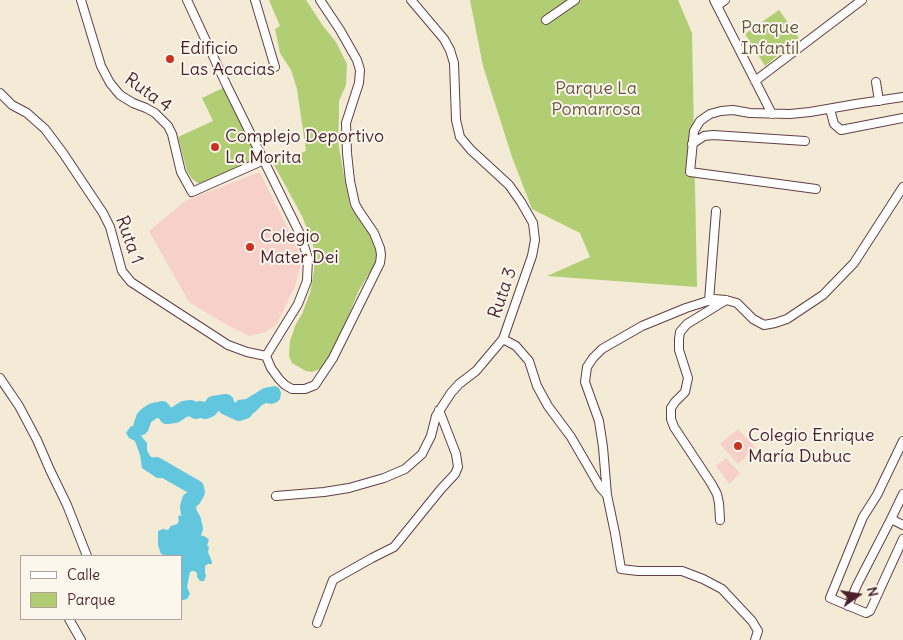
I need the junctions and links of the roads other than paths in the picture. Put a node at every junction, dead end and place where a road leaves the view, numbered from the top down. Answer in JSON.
{"nodes":[{"id":1,"x":81,"y":0,"type":"edge"},
{"id":2,"x":187,"y":0,"type":"edge"},
{"id":3,"x":255,"y":0,"type":"edge"},
{"id":4,"x":320,"y":0,"type":"edge"},
{"id":5,"x":411,"y":0,"type":"edge"},
{"id":6,"x":575,"y":0,"type":"edge"},
{"id":7,"x":726,"y":0,"type":"edge"},
{"id":8,"x":862,"y":0,"type":"edge"},
{"id":9,"x":716,"y":3,"type":"edge"},
{"id":10,"x":546,"y":20,"type":"dead end"},
{"id":11,"x":275,"y":67,"type":"dead end"},
{"id":12,"x":755,"y":81,"type":"junction"},
{"id":13,"x":876,"y":82,"type":"dead end"},
{"id":14,"x":0,"y":93,"type":"edge"},
{"id":15,"x":903,"y":98,"type":"edge"},
{"id":16,"x":879,"y":101,"type":"junction"},
{"id":17,"x":830,"y":109,"type":"junction"},
{"id":18,"x":772,"y":114,"type":"junction"},
{"id":19,"x":903,"y":118,"type":"edge"},
{"id":20,"x":805,"y":141,"type":"dead end"},
{"id":21,"x":692,"y":144,"type":"junction"},
{"id":22,"x":264,"y":160,"type":"junction"},
{"id":23,"x":903,"y":187,"type":"edge"},
{"id":24,"x":816,"y":189,"type":"dead end"},
{"id":25,"x":716,"y":210,"type":"dead end"},
{"id":26,"x":726,"y":300,"type":"junction"},
{"id":27,"x":709,"y":301,"type":"junction"},
{"id":28,"x":503,"y":339,"type":"junction"},
{"id":29,"x":266,"y":356,"type":"junction"},
{"id":30,"x":0,"y":378,"type":"edge"},
{"id":31,"x":439,"y":410,"type":"junction"},
{"id":32,"x":903,"y":441,"type":"edge"},
{"id":33,"x":903,"y":494,"type":"edge"},
{"id":34,"x":607,"y":495,"type":"junction"},
{"id":35,"x":276,"y":496,"type":"dead end"},
{"id":36,"x":891,"y":518,"type":"junction"},
{"id":37,"x":720,"y":520,"type":"dead end"},
{"id":38,"x":903,"y":525,"type":"edge"},
{"id":39,"x":903,"y":539,"type":"edge"},
{"id":40,"x":87,"y":555,"type":"edge"},
{"id":41,"x":848,"y":606,"type":"junction"},
{"id":42,"x":70,"y":620,"type":"edge"},
{"id":43,"x":317,"y":623,"type":"dead end"},
{"id":44,"x":81,"y":640,"type":"edge"},
{"id":45,"x":755,"y":640,"type":"edge"}],
"edges":[{"from":1,"to":22,"type":"street","name":"Ruta 4"},
{"from":2,"to":22,"type":"street"},
{"from":3,"to":11,"type":"street"},
{"from":4,"to":29,"type":"street"},
{"from":5,"to":28,"type":"street","name":"Ruta 3"},
{"from":6,"to":10,"type":"street"},
{"from":7,"to":9,"type":"street"},
{"from":8,"to":12,"type":"street"},
{"from":9,"to":12,"type":"street"},
{"from":12,"to":18,"type":"street"},
{"from":13,"to":16,"type":"street"},
{"from":14,"to":29,"type":"street","name":"Ruta 1"},
{"from":15,"to":16,"type":"street"},
{"from":16,"to":17,"type":"street"},
{"from":17,"to":18,"type":"street"},
{"from":17,"to":19,"type":"street"},
{"from":18,"to":21,"type":"street"},
{"from":20,"to":21,"type":"street"},
{"from":21,"to":24,"type":"street"},
{"from":22,"to":29,"type":"street"},
{"from":23,"to":26,"type":"street"},
{"from":25,"to":27,"type":"street"},
{"from":26,"to":27,"type":"street"},
{"from":26,"to":37,"type":"street"},
{"from":27,"to":34,"type":"street"},
{"from":28,"to":31,"type":"street","name":"Ruta 3"},
{"from":28,"to":34,"type":"street"},
{"from":30,"to":40,"type":"street"},
{"from":31,"to":35,"type":"street","name":"Ruta 3"},
{"from":31,"to":43,"type":"street"},
{"from":32,"to":41,"type":"street"},
{"from":33,"to":36,"type":"street"},
{"from":34,"to":45,"type":"street"},
{"from":36,"to":38,"type":"street"},
{"from":36,"to":41,"type":"street"},
{"from":39,"to":41,"type":"street"},
{"from":42,"to":44,"type":"street"}]}
